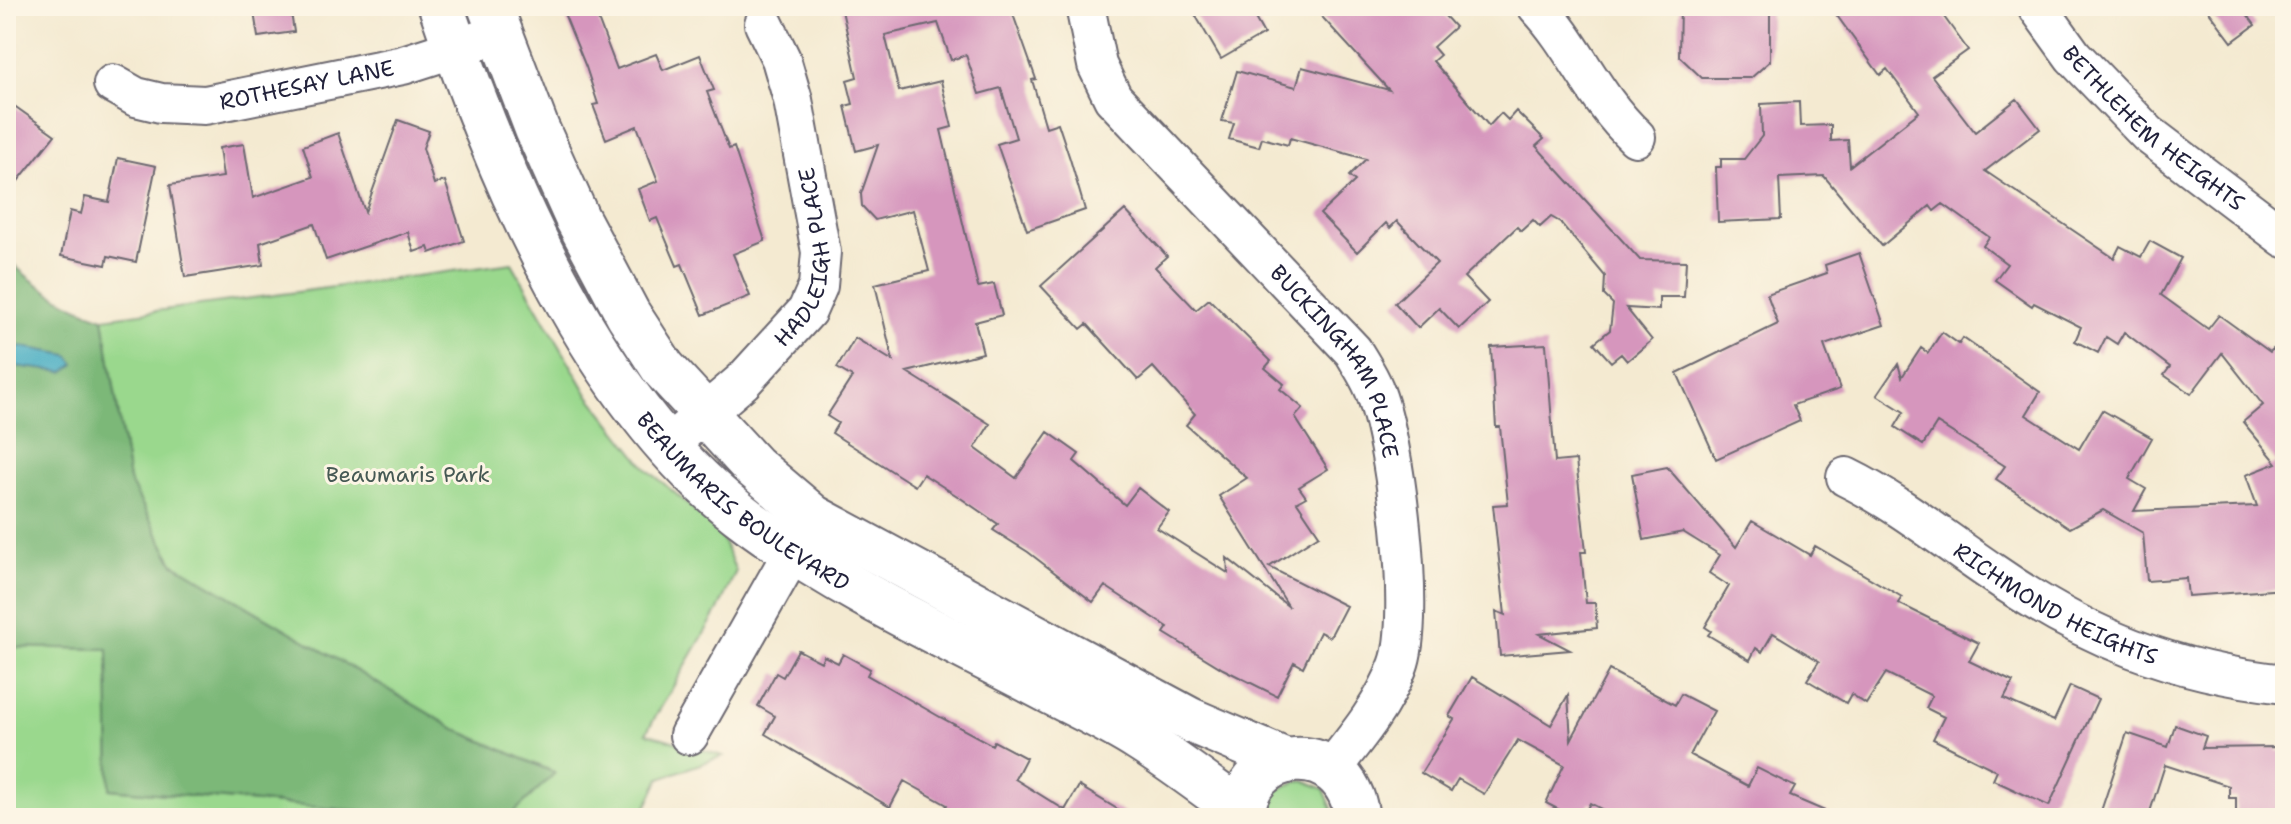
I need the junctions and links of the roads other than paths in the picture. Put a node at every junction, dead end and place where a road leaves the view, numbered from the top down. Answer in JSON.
{"nodes":[{"id":1,"x":441,"y":6,"type":"edge"},
{"id":2,"x":1085,"y":6,"type":"edge"},
{"id":3,"x":2037,"y":6,"type":"edge"},
{"id":4,"x":1544,"y":8,"type":"edge"},
{"id":5,"x":494,"y":20,"type":"edge"},
{"id":6,"x":764,"y":24,"type":"dead end"},
{"id":7,"x":456,"y":50,"type":"junction"},
{"id":8,"x":113,"y":84,"type":"dead end"},
{"id":9,"x":1636,"y":137,"type":"dead end"},
{"id":10,"x":2285,"y":238,"type":"edge"},
{"id":11,"x":704,"y":416,"type":"junction"},
{"id":12,"x":669,"y":444,"type":"junction"},
{"id":13,"x":1846,"y":477,"type":"dead end"},
{"id":14,"x":803,"y":534,"type":"junction"},
{"id":15,"x":2285,"y":684,"type":"edge"},
{"id":16,"x":689,"y":735,"type":"dead end"},
{"id":17,"x":1286,"y":761,"type":"junction"},
{"id":18,"x":1354,"y":801,"type":"edge"},
{"id":19,"x":1243,"y":816,"type":"edge"}],
"edges":[{"from":1,"to":7,"type":"street","name":"BEAUMARIS BOULEVARD"},
{"from":2,"to":18,"type":"street","name":"BUCKINGHAM PLACE"},
{"from":3,"to":10,"type":"street","name":"BETHLEHEM HEIGHTS"},
{"from":4,"to":9,"type":"street"},
{"from":5,"to":7,"type":"street","name":"ROTHESAY LANE"},
{"from":5,"to":11,"type":"street","name":"BEAUMARIS BOULEVARD"},
{"from":6,"to":11,"type":"street","name":"HADLEIGH PLACE"},
{"from":7,"to":8,"type":"street","name":"ROTHESAY LANE"},
{"from":7,"to":12,"type":"street","name":"BEAUMARIS BOULEVARD"},
{"from":11,"to":12,"type":"street","name":"HADLEIGH PLACE"},
{"from":11,"to":14,"type":"street","name":"BEAUMARIS BOULEVARD"},
{"from":12,"to":14,"type":"street","name":"BEAUMARIS BOULEVARD"},
{"from":13,"to":15,"type":"street","name":"RICHMOND HEIGHTS"},
{"from":14,"to":16,"type":"street"},
{"from":14,"to":17,"type":"street","name":"BEAUMARIS BOULEVARD"},
{"from":14,"to":19,"type":"street","name":"BEAUMARIS BOULEVARD"},
{"from":17,"to":18,"type":"street","name":"BEAUMARIS BOULEVARD"},
{"from":17,"to":19,"type":"street"}]}
